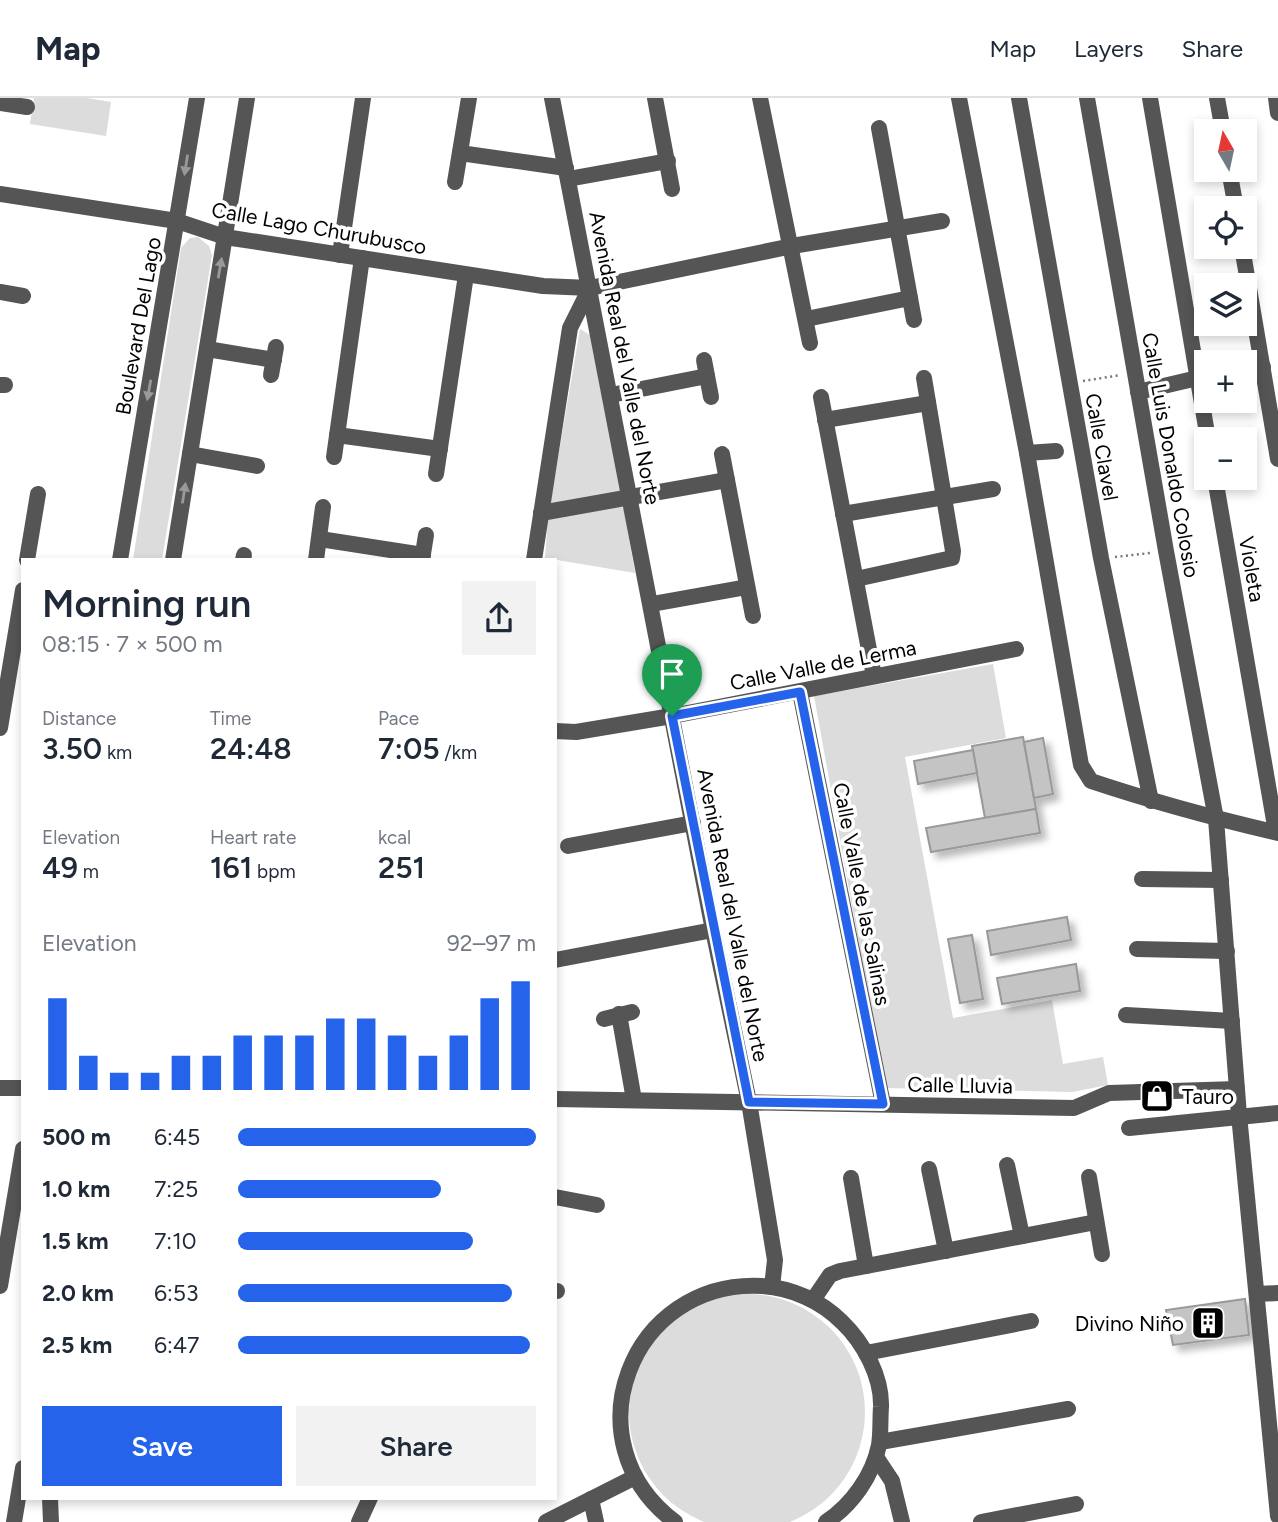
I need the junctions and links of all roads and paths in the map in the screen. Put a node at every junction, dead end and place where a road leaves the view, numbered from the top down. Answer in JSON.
{"nodes":[{"id":1,"x":197,"y":98,"type":"edge"},
{"id":2,"x":247,"y":98,"type":"edge"},
{"id":3,"x":363,"y":98,"type":"edge"},
{"id":4,"x":469,"y":98,"type":"edge"},
{"id":5,"x":552,"y":98,"type":"edge"},
{"id":6,"x":655,"y":98,"type":"edge"},
{"id":7,"x":760,"y":98,"type":"edge"},
{"id":8,"x":959,"y":98,"type":"edge"},
{"id":9,"x":1019,"y":98,"type":"edge"},
{"id":10,"x":1087,"y":98,"type":"edge"},
{"id":11,"x":1150,"y":98,"type":"edge"},
{"id":12,"x":1217,"y":98,"type":"edge"},
{"id":13,"x":1276,"y":98,"type":"edge"},
{"id":14,"x":0,"y":103,"type":"edge"},
{"id":15,"x":27,"y":107,"type":"dead end"},
{"id":16,"x":1278,"y":113,"type":"edge"},
{"id":17,"x":1221,"y":119,"type":"edge"},
{"id":18,"x":879,"y":128,"type":"dead end"},
{"id":19,"x":460,"y":153,"type":"junction"},
{"id":20,"x":667,"y":161,"type":"junction"},
{"id":21,"x":567,"y":174,"type":"junction"},
{"id":22,"x":455,"y":182,"type":"dead end"},
{"id":23,"x":672,"y":189,"type":"dead end"},
{"id":24,"x":0,"y":194,"type":"edge"},
{"id":25,"x":177,"y":221,"type":"junction"},
{"id":26,"x":942,"y":221,"type":"dead end"},
{"id":27,"x":899,"y":229,"type":"junction"},
{"id":28,"x":225,"y":237,"type":"junction"},
{"id":29,"x":792,"y":246,"type":"junction"},
{"id":30,"x":340,"y":255,"type":"junction"},
{"id":31,"x":362,"y":258,"type":"junction"},
{"id":32,"x":1244,"y":259,"type":"edge"},
{"id":33,"x":466,"y":275,"type":"junction"},
{"id":34,"x":590,"y":288,"type":"junction"},
{"id":35,"x":0,"y":292,"type":"edge"},
{"id":36,"x":23,"y":296,"type":"dead end"},
{"id":37,"x":910,"y":298,"type":"junction"},
{"id":38,"x":806,"y":319,"type":"junction"},
{"id":39,"x":914,"y":320,"type":"dead end"},
{"id":40,"x":810,"y":343,"type":"dead end"},
{"id":41,"x":207,"y":349,"type":"junction"},
{"id":42,"x":1197,"y":350,"type":"edge"},
{"id":43,"x":274,"y":360,"type":"dead end"},
{"id":44,"x":1263,"y":367,"type":"junction"},
{"id":45,"x":1257,"y":368,"type":"edge"},
{"id":46,"x":1135,"y":372,"type":"junction"},
{"id":47,"x":924,"y":378,"type":"dead end"},
{"id":48,"x":1194,"y":379,"type":"edge"},
{"id":49,"x":1069,"y":383,"type":"junction"},
{"id":50,"x":1138,"y":392,"type":"junction"},
{"id":51,"x":611,"y":395,"type":"junction"},
{"id":52,"x":711,"y":397,"type":"dead end"},
{"id":53,"x":821,"y":397,"type":"dead end"},
{"id":54,"x":928,"y":403,"type":"junction"},
{"id":55,"x":825,"y":421,"type":"junction"},
{"id":56,"x":337,"y":435,"type":"junction"},
{"id":57,"x":440,"y":449,"type":"junction"},
{"id":58,"x":1056,"y":450,"type":"dead end"},
{"id":59,"x":1027,"y":453,"type":"junction"},
{"id":60,"x":190,"y":454,"type":"junction"},
{"id":61,"x":722,"y":454,"type":"dead end"},
{"id":62,"x":334,"y":457,"type":"dead end"},
{"id":63,"x":1278,"y":459,"type":"edge"},
{"id":64,"x":257,"y":466,"type":"dead end"},
{"id":65,"x":436,"y":474,"type":"dead end"},
{"id":66,"x":727,"y":480,"type":"junction"},
{"id":67,"x":993,"y":489,"type":"dead end"},
{"id":68,"x":1217,"y":490,"type":"edge"},
{"id":69,"x":37,"y":494,"type":"dead end"},
{"id":70,"x":631,"y":497,"type":"junction"},
{"id":71,"x":945,"y":497,"type":"junction"},
{"id":72,"x":323,"y":507,"type":"dead end"},
{"id":73,"x":541,"y":513,"type":"junction"},
{"id":74,"x":844,"y":514,"type":"junction"},
{"id":75,"x":426,"y":535,"type":"dead end"},
{"id":76,"x":320,"y":539,"type":"junction"},
{"id":77,"x":1166,"y":551,"type":"junction"},
{"id":78,"x":27,"y":558,"type":"edge"},
{"id":79,"x":120,"y":558,"type":"edge"},
{"id":80,"x":173,"y":558,"type":"edge"},
{"id":81,"x":316,"y":558,"type":"edge"},
{"id":82,"x":423,"y":558,"type":"edge"},
{"id":83,"x":534,"y":558,"type":"edge"},
{"id":84,"x":1101,"y":558,"type":"junction"},
{"id":85,"x":856,"y":579,"type":"junction"},
{"id":86,"x":747,"y":587,"type":"junction"},
{"id":87,"x":21,"y":599,"type":"edge"},
{"id":88,"x":652,"y":604,"type":"junction"},
{"id":89,"x":753,"y":616,"type":"dead end"},
{"id":90,"x":13,"y":634,"type":"edge"},
{"id":91,"x":1016,"y":649,"type":"dead end"},
{"id":92,"x":874,"y":676,"type":"junction"},
{"id":93,"x":800,"y":692,"type":"junction"},
{"id":94,"x":672,"y":716,"type":"junction"},
{"id":95,"x":0,"y":728,"type":"edge"},
{"id":96,"x":557,"y":731,"type":"edge"},
{"id":97,"x":1151,"y":801,"type":"junction"},
{"id":98,"x":1216,"y":819,"type":"junction"},
{"id":99,"x":693,"y":823,"type":"junction"},
{"id":100,"x":1277,"y":832,"type":"edge"},
{"id":101,"x":568,"y":846,"type":"dead end"},
{"id":102,"x":1142,"y":879,"type":"dead end"},
{"id":103,"x":1221,"y":880,"type":"junction"},
{"id":104,"x":713,"y":930,"type":"junction"},
{"id":105,"x":1138,"y":949,"type":"dead end"},
{"id":106,"x":1227,"y":951,"type":"junction"},
{"id":107,"x":557,"y":960,"type":"edge"},
{"id":108,"x":618,"y":1015,"type":"dead end"},
{"id":109,"x":1126,"y":1015,"type":"dead end"},
{"id":110,"x":1232,"y":1021,"type":"junction"},
{"id":111,"x":0,"y":1088,"type":"edge"},
{"id":112,"x":21,"y":1088,"type":"edge"},
{"id":113,"x":1237,"y":1089,"type":"junction"},
{"id":114,"x":557,"y":1099,"type":"edge"},
{"id":115,"x":634,"y":1100,"type":"junction"},
{"id":116,"x":749,"y":1102,"type":"junction"},
{"id":117,"x":883,"y":1104,"type":"junction"},
{"id":118,"x":1278,"y":1113,"type":"edge"},
{"id":119,"x":1239,"y":1115,"type":"junction"},
{"id":120,"x":1129,"y":1128,"type":"dead end"},
{"id":121,"x":21,"y":1161,"type":"edge"},
{"id":122,"x":1007,"y":1165,"type":"dead end"},
{"id":123,"x":929,"y":1169,"type":"dead end"},
{"id":124,"x":1089,"y":1177,"type":"dead end"},
{"id":125,"x":851,"y":1178,"type":"dead end"},
{"id":126,"x":557,"y":1197,"type":"edge"},
{"id":127,"x":597,"y":1205,"type":"dead end"},
{"id":128,"x":1096,"y":1222,"type":"junction"},
{"id":129,"x":1022,"y":1236,"type":"junction"},
{"id":130,"x":946,"y":1251,"type":"junction"},
{"id":131,"x":1102,"y":1254,"type":"dead end"},
{"id":132,"x":866,"y":1266,"type":"junction"},
{"id":133,"x":0,"y":1286,"type":"edge"},
{"id":134,"x":772,"y":1287,"type":"junction"},
{"id":135,"x":1278,"y":1293,"type":"edge"},
{"id":136,"x":1258,"y":1294,"type":"junction"},
{"id":137,"x":813,"y":1300,"type":"junction"},
{"id":138,"x":1031,"y":1321,"type":"dead end"},
{"id":139,"x":866,"y":1353,"type":"junction"},
{"id":140,"x":1068,"y":1409,"type":"dead end"},
{"id":141,"x":878,"y":1450,"type":"junction"},
{"id":142,"x":1276,"y":1472,"type":"edge"},
{"id":143,"x":635,"y":1477,"type":"junction"},
{"id":144,"x":21,"y":1479,"type":"edge"},
{"id":145,"x":591,"y":1499,"type":"junction"},
{"id":146,"x":50,"y":1500,"type":"edge"},
{"id":147,"x":369,"y":1500,"type":"edge"},
{"id":148,"x":1076,"y":1504,"type":"dead end"},
{"id":149,"x":1278,"y":1516,"type":"edge"},
{"id":150,"x":13,"y":1522,"type":"edge"},
{"id":151,"x":51,"y":1522,"type":"edge"},
{"id":152,"x":359,"y":1522,"type":"edge"},
{"id":153,"x":545,"y":1522,"type":"edge"},
{"id":154,"x":596,"y":1522,"type":"edge"},
{"id":155,"x":675,"y":1522,"type":"edge"},
{"id":156,"x":827,"y":1522,"type":"edge"},
{"id":157,"x":902,"y":1522,"type":"edge"},
{"id":158,"x":981,"y":1522,"type":"edge"}],
"edges":[{"from":1,"to":25,"type":"street","name":"Boulevard Del Lago","one_way":true},
{"from":2,"to":28,"type":"street"},
{"from":3,"to":30,"type":"street"},
{"from":4,"to":19,"type":"street"},
{"from":5,"to":21,"type":"street","name":"Avenida Real del Valle del Norte"},
{"from":6,"to":20,"type":"street"},
{"from":7,"to":29,"type":"street"},
{"from":8,"to":59,"type":"street"},
{"from":9,"to":49,"type":"street","name":"Calle Clavel"},
{"from":10,"to":46,"type":"street","name":"Calle Luis Donaldo Colosio"},
{"from":11,"to":42,"type":"street"},
{"from":12,"to":17,"type":"street"},
{"from":13,"to":16,"type":"street"},
{"from":14,"to":15,"type":"street"},
{"from":18,"to":27,"type":"street"},
{"from":19,"to":21,"type":"street"},
{"from":19,"to":22,"type":"street"},
{"from":20,"to":21,"type":"street"},
{"from":20,"to":23,"type":"street"},
{"from":21,"to":34,"type":"street","name":"Avenida Real del Valle del Norte"},
{"from":24,"to":25,"type":"street","name":"Calle Lago Churubusco"},
{"from":25,"to":28,"type":"street","name":"Calle Lago Churubusco"},
{"from":25,"to":79,"type":"street","name":"Boulevard Del Lago","one_way":true},
{"from":26,"to":27,"type":"street","name":"Calle Lago Churubusco"},
{"from":27,"to":29,"type":"street","name":"Calle Lago Churubusco"},
{"from":27,"to":37,"type":"street"},
{"from":28,"to":30,"type":"street","name":"Calle Lago Churubusco"},
{"from":41,"to":28,"type":"street","one_way":true},
{"from":29,"to":34,"type":"street","name":"Calle Lago Churubusco"},
{"from":29,"to":38,"type":"street"},
{"from":30,"to":31,"type":"street","name":"Calle Lago Churubusco"},
{"from":31,"to":33,"type":"street","name":"Calle Lago Churubusco"},
{"from":31,"to":56,"type":"street"},
{"from":32,"to":44,"type":"street"},
{"from":33,"to":34,"type":"street","name":"Calle Lago Churubusco"},
{"from":33,"to":57,"type":"street"},
{"from":34,"to":51,"type":"street","name":"Avenida Real del Valle del Norte"},
{"from":34,"to":73,"type":"street"},
{"from":35,"to":36,"type":"street"},
{"from":37,"to":38,"type":"street"},
{"from":37,"to":39,"type":"street"},
{"from":38,"to":40,"type":"street"},
{"from":41,"to":43,"type":"street"},
{"from":41,"to":60,"type":"street"},
{"from":44,"to":45,"type":"street"},
{"from":44,"to":63,"type":"street"},
{"from":46,"to":49,"type":"path"},
{"from":46,"to":50,"type":"street","name":"Calle Luis Donaldo Colosio"},
{"from":47,"to":54,"type":"street"},
{"from":48,"to":50,"type":"street"},
{"from":49,"to":84,"type":"street","name":"Calle Clavel"},
{"from":50,"to":77,"type":"street","name":"Calle Luis Donaldo Colosio"},
{"from":51,"to":52,"type":"street"},
{"from":51,"to":70,"type":"street","name":"Avenida Real del Valle del Norte"},
{"from":53,"to":55,"type":"street"},
{"from":54,"to":55,"type":"street"},
{"from":54,"to":71,"type":"street"},
{"from":55,"to":74,"type":"street"},
{"from":56,"to":57,"type":"street"},
{"from":56,"to":62,"type":"street"},
{"from":57,"to":65,"type":"street"},
{"from":58,"to":59,"type":"street"},
{"from":59,"to":97,"type":"street"},
{"from":60,"to":64,"type":"street"},
{"from":80,"to":60,"type":"street","one_way":true},
{"from":61,"to":66,"type":"street"},
{"from":66,"to":70,"type":"street"},
{"from":66,"to":86,"type":"street"},
{"from":67,"to":71,"type":"street"},
{"from":68,"to":100,"type":"street","name":"Violeta"},
{"from":69,"to":78,"type":"street"},
{"from":70,"to":73,"type":"street"},
{"from":70,"to":88,"type":"street","name":"Avenida Real del Valle del Norte"},
{"from":71,"to":74,"type":"street"},
{"from":71,"to":85,"type":"street"},
{"from":72,"to":76,"type":"street"},
{"from":73,"to":83,"type":"street"},
{"from":74,"to":85,"type":"street"},
{"from":75,"to":82,"type":"street"},
{"from":76,"to":81,"type":"street"},
{"from":76,"to":82,"type":"street"},
{"from":77,"to":84,"type":"path"},
{"from":77,"to":98,"type":"street","name":"Calle Luis Donaldo Colosio"},
{"from":84,"to":97,"type":"street","name":"Calle Clavel"},
{"from":85,"to":92,"type":"street"},
{"from":86,"to":88,"type":"street"},
{"from":86,"to":89,"type":"street"},
{"from":87,"to":90,"type":"street"},
{"from":88,"to":94,"type":"street","name":"Avenida Real del Valle del Norte"},
{"from":90,"to":95,"type":"street"},
{"from":91,"to":92,"type":"street","name":"Calle Valle de Lerma"},
{"from":92,"to":93,"type":"street","name":"Calle Valle de Lerma"},
{"from":93,"to":94,"type":"street","name":"Calle Valle de Lerma"},
{"from":93,"to":117,"type":"street","name":"Calle Valle de las Salinas"},
{"from":94,"to":96,"type":"street","name":"Calle Valle de Lerma"},
{"from":94,"to":99,"type":"street","name":"Avenida Real del Valle del Norte"},
{"from":97,"to":98,"type":"street"},
{"from":98,"to":100,"type":"street"},
{"from":98,"to":103,"type":"street","name":"Calle Luis Donaldo Colosio"},
{"from":99,"to":101,"type":"street"},
{"from":99,"to":104,"type":"street","name":"Avenida Real del Valle del Norte"},
{"from":102,"to":103,"type":"street"},
{"from":103,"to":106,"type":"street","name":"Calle Luis Donaldo Colosio"},
{"from":104,"to":107,"type":"street"},
{"from":104,"to":116,"type":"street","name":"Avenida Real del Valle del Norte"},
{"from":105,"to":106,"type":"street"},
{"from":106,"to":110,"type":"street","name":"Calle Luis Donaldo Colosio"},
{"from":108,"to":115,"type":"street"},
{"from":109,"to":110,"type":"street"},
{"from":110,"to":113,"type":"street","name":"Calle Luis Donaldo Colosio"},
{"from":111,"to":112,"type":"street"},
{"from":113,"to":117,"type":"street","name":"Calle Lluvia"},
{"from":113,"to":119,"type":"street","name":"Calle Luis Donaldo Colosio"},
{"from":114,"to":115,"type":"street","name":"Calle Lluvia"},
{"from":115,"to":116,"type":"street","name":"Calle Lluvia"},
{"from":116,"to":117,"type":"street","name":"Calle Lluvia"},
{"from":116,"to":134,"type":"street","name":"Avenida Real del Valle del Norte"},
{"from":118,"to":119,"type":"street"},
{"from":119,"to":120,"type":"street"},
{"from":119,"to":136,"type":"street","name":"Calle Luis Donaldo Colosio"},
{"from":121,"to":133,"type":"street"},
{"from":122,"to":129,"type":"street"},
{"from":123,"to":130,"type":"street"},
{"from":124,"to":128,"type":"street"},
{"from":125,"to":132,"type":"street"},
{"from":126,"to":127,"type":"street"},
{"from":128,"to":129,"type":"street"},
{"from":128,"to":131,"type":"street"},
{"from":129,"to":130,"type":"street"},
{"from":130,"to":132,"type":"street"},
{"from":132,"to":137,"type":"street"},
{"from":134,"to":137,"type":"street"},
{"from":134,"to":143,"type":"street"},
{"from":135,"to":136,"type":"street"},
{"from":136,"to":142,"type":"street","name":"Calle Luis Donaldo Colosio"},
{"from":137,"to":139,"type":"street"},
{"from":138,"to":139,"type":"street"},
{"from":139,"to":141,"type":"street"},
{"from":140,"to":141,"type":"street"},
{"from":141,"to":156,"type":"street"},
{"from":141,"to":157,"type":"street"},
{"from":142,"to":149,"type":"street","name":"Calle Luis Donaldo Colosio"},
{"from":143,"to":145,"type":"street"},
{"from":143,"to":155,"type":"street"},
{"from":144,"to":150,"type":"street"},
{"from":145,"to":153,"type":"street"},
{"from":145,"to":154,"type":"street"},
{"from":146,"to":151,"type":"street"},
{"from":147,"to":152,"type":"street"},
{"from":148,"to":158,"type":"street"}]}
